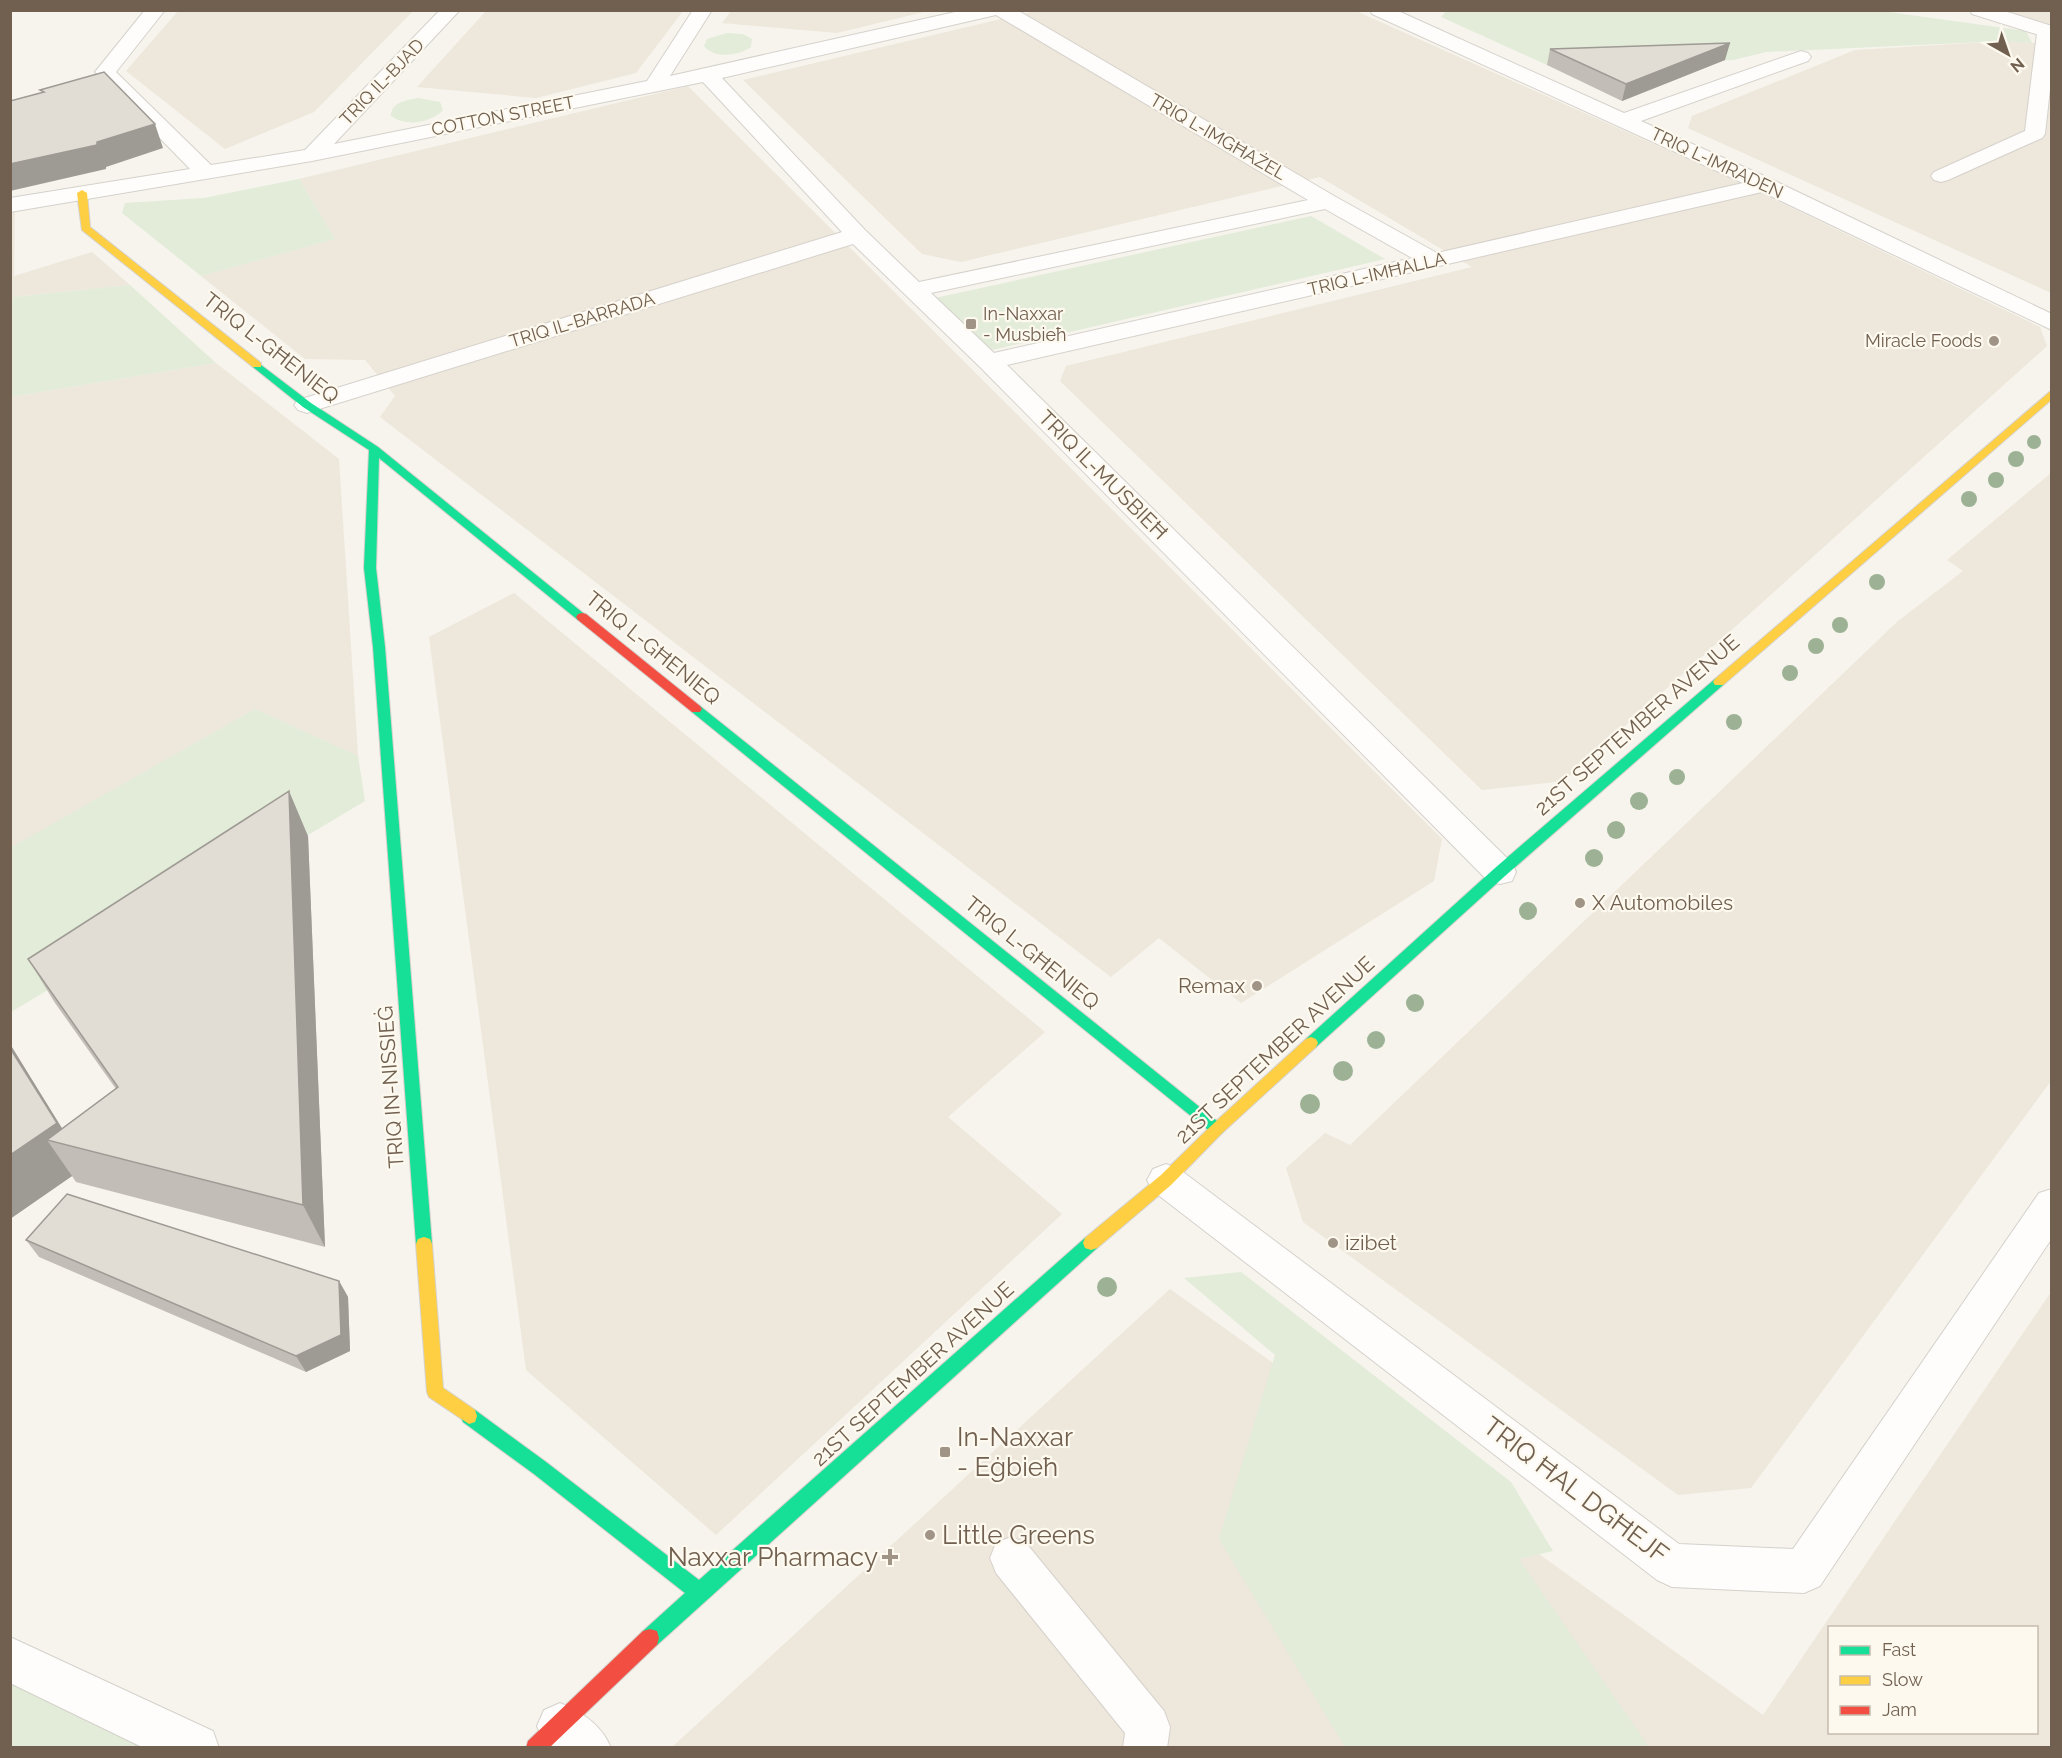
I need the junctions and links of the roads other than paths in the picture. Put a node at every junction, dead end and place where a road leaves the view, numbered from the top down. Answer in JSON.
{"nodes":[{"id":1,"x":156,"y":10,"type":"edge"},
{"id":2,"x":451,"y":10,"type":"edge"},
{"id":3,"x":703,"y":10,"type":"edge"},
{"id":4,"x":992,"y":10,"type":"edge"},
{"id":5,"x":1002,"y":10,"type":"edge"},
{"id":6,"x":1379,"y":10,"type":"edge"},
{"id":7,"x":1979,"y":10,"type":"edge"},
{"id":8,"x":2049,"y":33,"type":"edge"},
{"id":9,"x":1801,"y":57,"type":"dead end"},
{"id":10,"x":708,"y":75,"type":"junction"},
{"id":11,"x":654,"y":86,"type":"junction"},
{"id":12,"x":1624,"y":120,"type":"junction"},
{"id":13,"x":312,"y":154,"type":"junction"},
{"id":14,"x":207,"y":174,"type":"junction"},
{"id":15,"x":1941,"y":176,"type":"dead end"},
{"id":16,"x":1765,"y":185,"type":"junction"},
{"id":17,"x":82,"y":193,"type":"junction"},
{"id":18,"x":1328,"y":202,"type":"junction"},
{"id":19,"x":10,"y":205,"type":"edge"},
{"id":20,"x":857,"y":235,"type":"junction"},
{"id":21,"x":1434,"y":261,"type":"junction"},
{"id":22,"x":914,"y":290,"type":"junction"},
{"id":23,"x":2052,"y":322,"type":"edge"},
{"id":24,"x":989,"y":362,"type":"junction"},
{"id":25,"x":2052,"y":393,"type":"edge"},
{"id":26,"x":307,"y":405,"type":"junction"},
{"id":27,"x":374,"y":449,"type":"junction"},
{"id":28,"x":1500,"y":872,"type":"junction"},
{"id":29,"x":1217,"y":1130,"type":"junction"},
{"id":30,"x":1166,"y":1180,"type":"junction"},
{"id":31,"x":2052,"y":1205,"type":"edge"},
{"id":32,"x":1011,"y":1558,"type":"dead end"},
{"id":33,"x":699,"y":1592,"type":"junction"},
{"id":34,"x":10,"y":1659,"type":"edge"},
{"id":35,"x":561,"y":1740,"type":"edge"},
{"id":36,"x":196,"y":1748,"type":"edge"},
{"id":37,"x":1145,"y":1748,"type":"edge"}],
"edges":[{"from":1,"to":14,"type":"street"},
{"from":2,"to":13,"type":"street","name":"TRIQ IL-BJAD"},
{"from":3,"to":11,"type":"street"},
{"from":4,"to":10,"type":"street","name":"COTTON STREET"},
{"from":5,"to":18,"type":"street","name":"TRIQ L-IMGĦAŻEL"},
{"from":6,"to":12,"type":"street","name":"TRIQ L-IMRADEN"},
{"from":7,"to":8,"type":"street"},
{"from":8,"to":15,"type":"lane"},
{"from":9,"to":12,"type":"street"},
{"from":10,"to":11,"type":"street","name":"COTTON STREET"},
{"from":10,"to":20,"type":"street","name":"TRIQ IL-MUSBIEĦ"},
{"from":11,"to":13,"type":"street","name":"COTTON STREET"},
{"from":12,"to":16,"type":"street","name":"TRIQ L-IMRADEN"},
{"from":13,"to":14,"type":"street","name":"COTTON STREET"},
{"from":14,"to":17,"type":"street","name":"COTTON STREET"},
{"from":16,"to":21,"type":"street","name":"TRIQ L-IMĦALLA"},
{"from":16,"to":23,"type":"street","name":"TRIQ L-IMRADEN"},
{"from":17,"to":19,"type":"street","name":"COTTON STREET"},
{"from":17,"to":26,"type":"street","name":"TRIQ L-GĦENIEQ"},
{"from":18,"to":21,"type":"street","name":"TRIQ L-IMGĦAŻEL"},
{"from":18,"to":22,"type":"street"},
{"from":20,"to":22,"type":"street","name":"TRIQ IL-MUSBIEĦ"},
{"from":20,"to":26,"type":"street","name":"TRIQ IL-BARRADA"},
{"from":21,"to":24,"type":"street","name":"TRIQ L-IMĦALLA"},
{"from":22,"to":24,"type":"street","name":"TRIQ IL-MUSBIEĦ"},
{"from":24,"to":28,"type":"street","name":"TRIQ IL-MUSBIEĦ"},
{"from":25,"to":28,"type":"street","name":"21ST SEPTEMBER AVENUE"},
{"from":26,"to":27,"type":"street","name":"TRIQ L-GĦENIEQ"},
{"from":27,"to":29,"type":"street","name":"TRIQ L-GĦENIEQ"},
{"from":27,"to":33,"type":"street","name":"TRIQ IN-NISSIEĠ"},
{"from":28,"to":29,"type":"street","name":"21ST SEPTEMBER AVENUE"},
{"from":29,"to":30,"type":"street","name":"21ST SEPTEMBER AVENUE"},
{"from":30,"to":31,"type":"street","name":"TRIQ ĦAL DGĦEJF"},
{"from":30,"to":33,"type":"street","name":"21ST SEPTEMBER AVENUE"},
{"from":32,"to":37,"type":"lane"},
{"from":33,"to":35,"type":"street","name":"21ST SEPTEMBER AVENUE"},
{"from":34,"to":36,"type":"street"}]}
